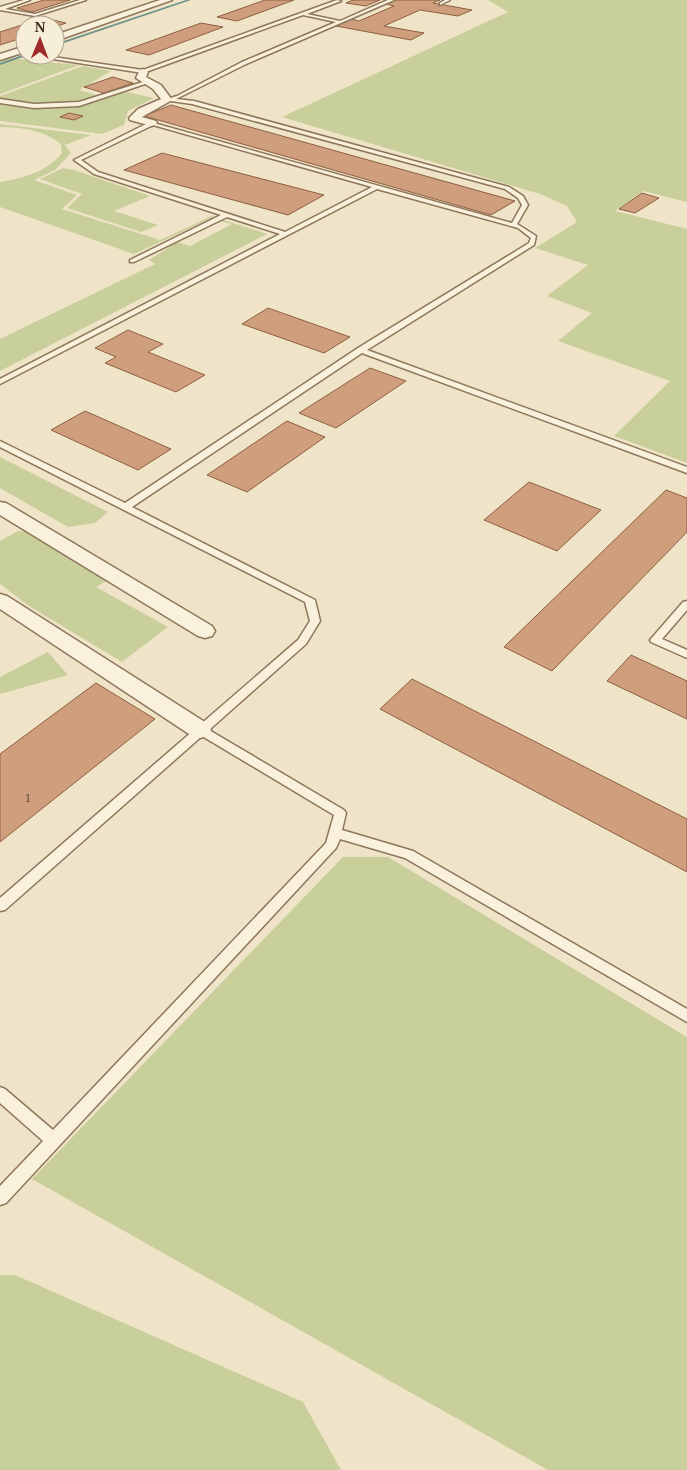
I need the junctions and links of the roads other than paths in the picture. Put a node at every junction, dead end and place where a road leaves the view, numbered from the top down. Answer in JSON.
{"nodes":[{"id":1,"x":28,"y":0,"type":"edge"},
{"id":2,"x":84,"y":0,"type":"edge"},
{"id":3,"x":168,"y":0,"type":"edge"},
{"id":4,"x":392,"y":0,"type":"edge"},
{"id":5,"x":448,"y":0,"type":"edge"},
{"id":6,"x":339,"y":1,"type":"dead end"},
{"id":7,"x":0,"y":4,"type":"edge"},
{"id":8,"x":442,"y":4,"type":"dead end"},
{"id":9,"x":8,"y":6,"type":"junction"},
{"id":10,"x":0,"y":8,"type":"edge"},
{"id":11,"x":304,"y":15,"type":"junction"},
{"id":12,"x":340,"y":22,"type":"junction"},
{"id":13,"x":65,"y":35,"type":"edge"},
{"id":14,"x":13,"y":53,"type":"edge"},
{"id":15,"x":0,"y":57,"type":"edge"},
{"id":16,"x":65,"y":62,"type":"edge"},
{"id":17,"x":146,"y":77,"type":"junction"},
{"id":18,"x":167,"y":100,"type":"junction"},
{"id":19,"x":0,"y":101,"type":"edge"},
{"id":20,"x":152,"y":124,"type":"junction"},
{"id":21,"x":376,"y":187,"type":"junction"},
{"id":22,"x":226,"y":215,"type":"junction"},
{"id":23,"x":513,"y":226,"type":"junction"},
{"id":24,"x":286,"y":234,"type":"junction"},
{"id":25,"x":132,"y":261,"type":"dead end"},
{"id":26,"x":361,"y":350,"type":"junction"},
{"id":27,"x":0,"y":382,"type":"edge"},
{"id":28,"x":0,"y":444,"type":"edge"},
{"id":29,"x":687,"y":470,"type":"edge"},
{"id":30,"x":0,"y":507,"type":"edge"},
{"id":31,"x":126,"y":507,"type":"junction"},
{"id":32,"x":0,"y":600,"type":"edge"},
{"id":33,"x":687,"y":604,"type":"edge"},
{"id":34,"x":205,"y":631,"type":"dead end"},
{"id":35,"x":687,"y":654,"type":"edge"},
{"id":36,"x":200,"y":730,"type":"junction"},
{"id":37,"x":335,"y":833,"type":"junction"},
{"id":38,"x":0,"y":906,"type":"edge"},
{"id":39,"x":687,"y":1016,"type":"edge"},
{"id":40,"x":0,"y":1094,"type":"edge"},
{"id":41,"x":54,"y":1141,"type":"junction"},
{"id":42,"x":0,"y":1197,"type":"edge"}],
"edges":[{"from":1,"to":9,"type":"lane"},
{"from":2,"to":10,"type":"lane"},
{"from":3,"to":13,"type":"street"},
{"from":4,"to":12,"type":"lane"},
{"from":5,"to":8,"type":"lane"},
{"from":6,"to":11,"type":"lane"},
{"from":7,"to":9,"type":"lane"},
{"from":9,"to":10,"type":"lane"},
{"from":11,"to":12,"type":"lane"},
{"from":11,"to":17,"type":"lane"},
{"from":12,"to":18,"type":"lane"},
{"from":14,"to":15,"type":"street"},
{"from":16,"to":17,"type":"lane"},
{"from":17,"to":18,"type":"street"},
{"from":17,"to":19,"type":"lane"},
{"from":18,"to":20,"type":"street"},
{"from":18,"to":23,"type":"lane"},
{"from":20,"to":21,"type":"lane"},
{"from":20,"to":22,"type":"lane"},
{"from":21,"to":23,"type":"lane"},
{"from":21,"to":24,"type":"lane"},
{"from":22,"to":24,"type":"lane"},
{"from":22,"to":25,"type":"lane"},
{"from":23,"to":26,"type":"lane"},
{"from":24,"to":27,"type":"lane"},
{"from":26,"to":29,"type":"lane"},
{"from":26,"to":31,"type":"lane"},
{"from":28,"to":31,"type":"lane"},
{"from":30,"to":34,"type":"street"},
{"from":31,"to":36,"type":"lane"},
{"from":32,"to":36,"type":"street"},
{"from":33,"to":35,"type":"lane"},
{"from":36,"to":37,"type":"lane"},
{"from":36,"to":38,"type":"lane"},
{"from":37,"to":39,"type":"lane"},
{"from":37,"to":41,"type":"lane"},
{"from":40,"to":41,"type":"lane"},
{"from":41,"to":42,"type":"lane"}]}
